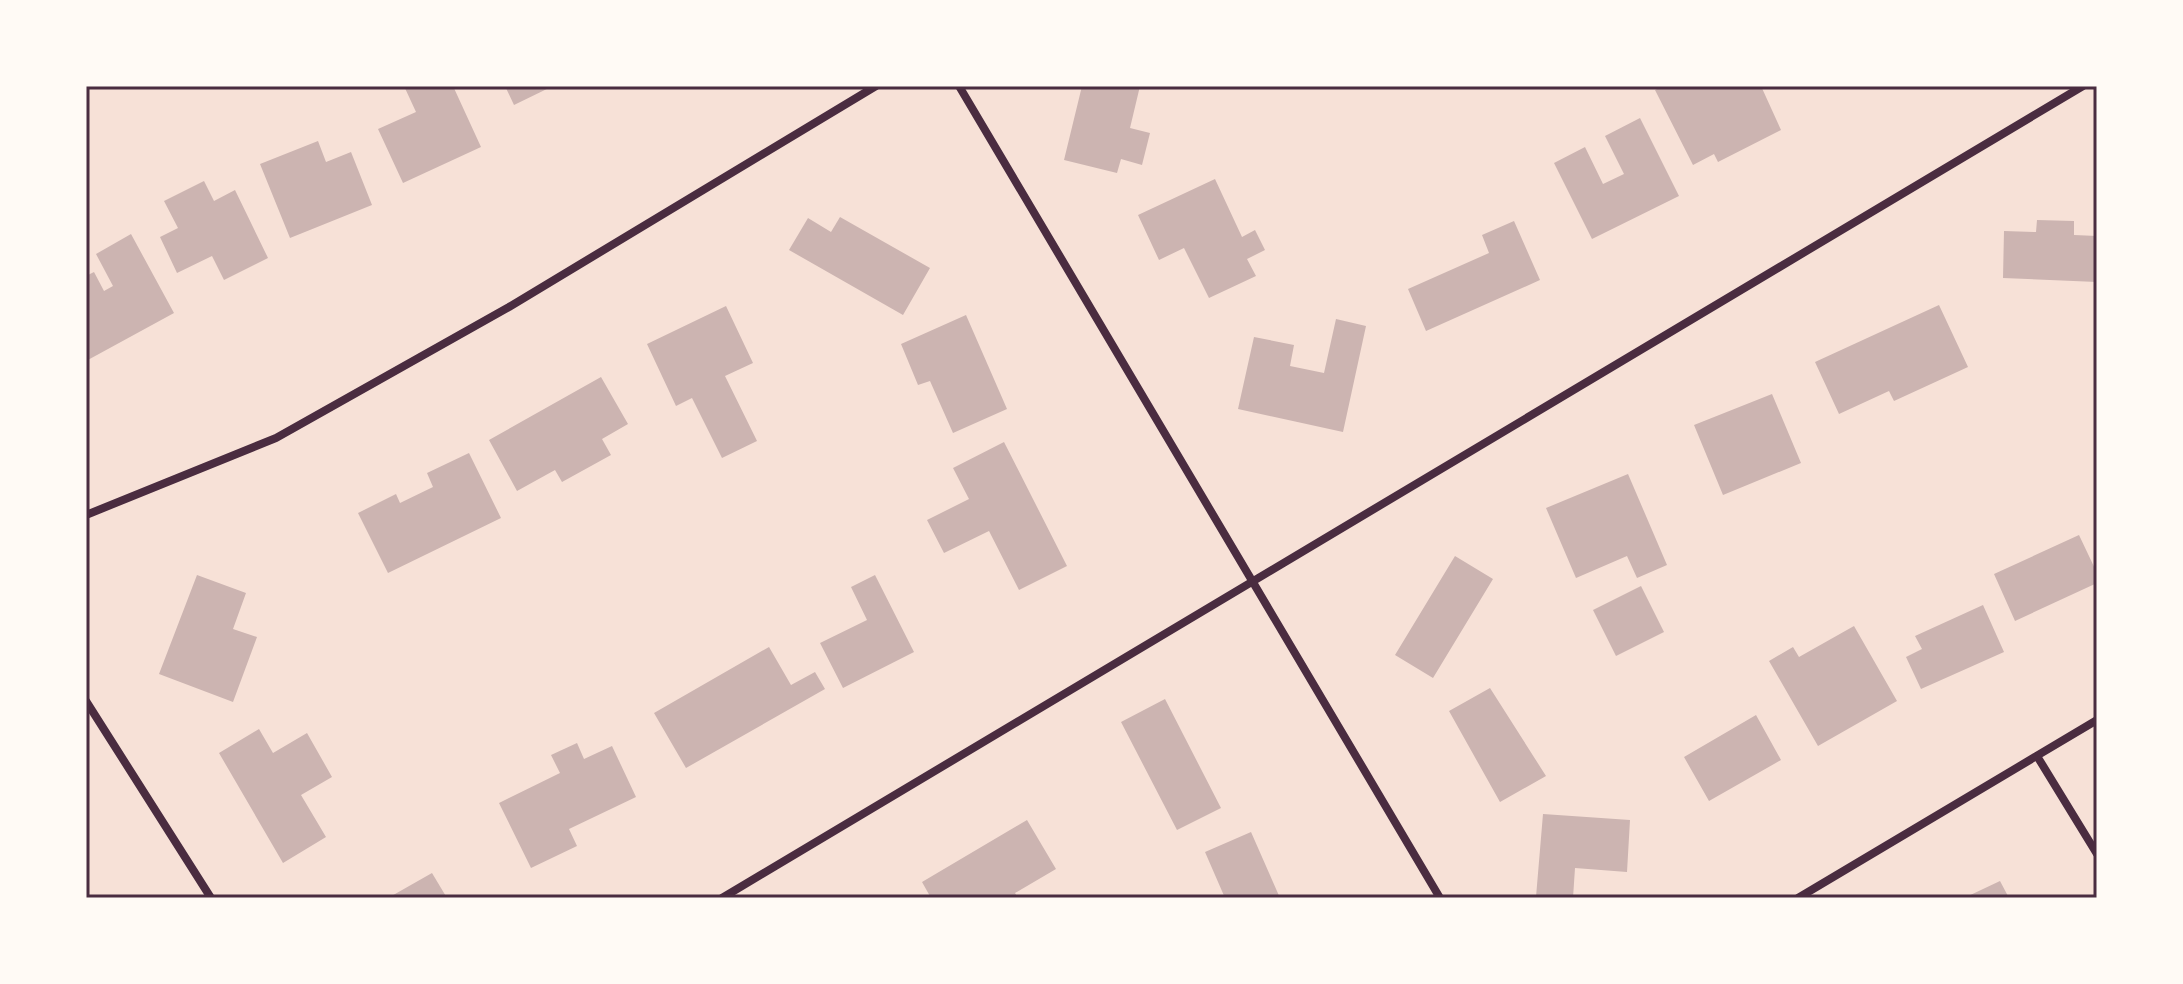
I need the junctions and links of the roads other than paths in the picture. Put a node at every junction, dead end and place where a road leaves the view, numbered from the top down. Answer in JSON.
{"nodes":[{"id":1,"x":876,"y":86,"type":"edge"},
{"id":2,"x":959,"y":86,"type":"edge"},
{"id":3,"x":2083,"y":86,"type":"edge"},
{"id":4,"x":86,"y":515,"type":"edge"},
{"id":5,"x":1252,"y":581,"type":"junction"},
{"id":6,"x":86,"y":701,"type":"edge"},
{"id":7,"x":2097,"y":720,"type":"edge"},
{"id":8,"x":2037,"y":756,"type":"junction"},
{"id":9,"x":2097,"y":854,"type":"edge"},
{"id":10,"x":211,"y":898,"type":"edge"},
{"id":11,"x":722,"y":898,"type":"edge"},
{"id":12,"x":1440,"y":898,"type":"edge"},
{"id":13,"x":1798,"y":898,"type":"edge"}],
"edges":[{"from":1,"to":4,"type":"street"},
{"from":2,"to":5,"type":"street"},
{"from":3,"to":5,"type":"street"},
{"from":5,"to":11,"type":"street"},
{"from":5,"to":12,"type":"street"},
{"from":6,"to":10,"type":"street"},
{"from":7,"to":8,"type":"street"},
{"from":8,"to":9,"type":"street"},
{"from":8,"to":13,"type":"street"}]}
